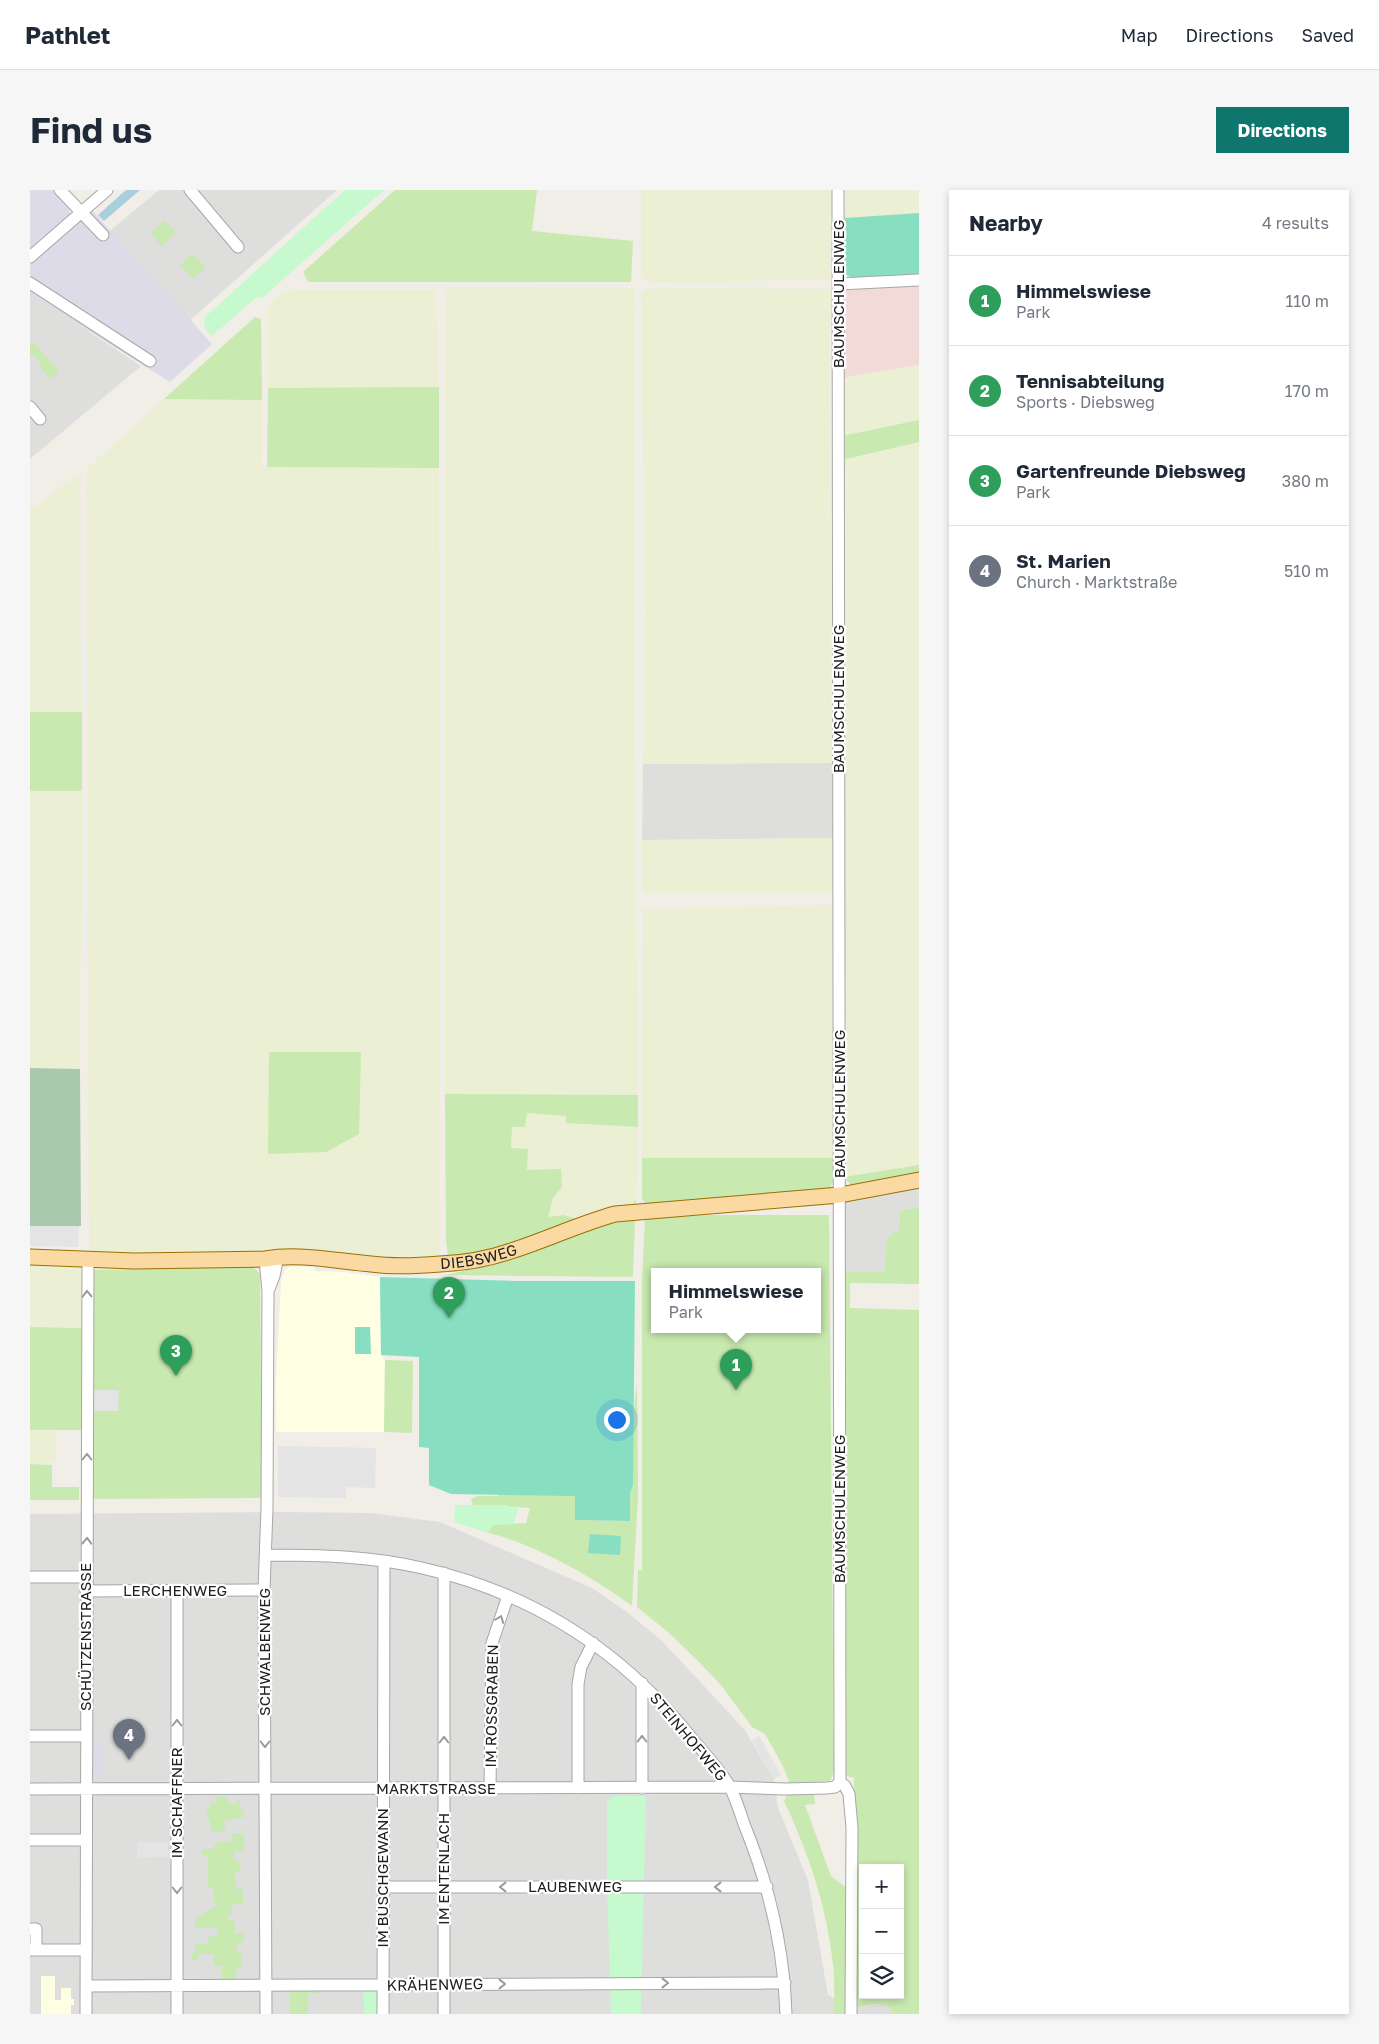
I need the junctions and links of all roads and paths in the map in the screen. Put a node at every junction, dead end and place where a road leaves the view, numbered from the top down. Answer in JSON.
{"nodes":[{"id":1,"x":60,"y":190,"type":"edge"},
{"id":2,"x":107,"y":190,"type":"edge"},
{"id":3,"x":190,"y":190,"type":"edge"},
{"id":4,"x":838,"y":190,"type":"edge"},
{"id":5,"x":81,"y":212,"type":"junction"},
{"id":6,"x":103,"y":235,"type":"dead end"},
{"id":7,"x":238,"y":247,"type":"dead end"},
{"id":8,"x":30,"y":257,"type":"edge"},
{"id":9,"x":919,"y":280,"type":"edge"},
{"id":10,"x":30,"y":283,"type":"edge"},
{"id":11,"x":839,"y":284,"type":"junction"},
{"id":12,"x":150,"y":361,"type":"dead end"},
{"id":13,"x":30,"y":407,"type":"edge"},
{"id":14,"x":40,"y":419,"type":"dead end"},
{"id":15,"x":919,"y":1180,"type":"edge"},
{"id":16,"x":840,"y":1195,"type":"junction"},
{"id":17,"x":30,"y":1257,"type":"edge"},
{"id":18,"x":88,"y":1259,"type":"junction"},
{"id":19,"x":270,"y":1260,"type":"junction"},
{"id":20,"x":266,"y":1555,"type":"junction"},
{"id":21,"x":384,"y":1561,"type":"junction"},
{"id":22,"x":444,"y":1573,"type":"junction"},
{"id":23,"x":30,"y":1577,"type":"edge"},
{"id":24,"x":86,"y":1577,"type":"junction"},
{"id":25,"x":264,"y":1590,"type":"junction"},
{"id":26,"x":86,"y":1591,"type":"junction"},
{"id":27,"x":177,"y":1591,"type":"junction"},
{"id":28,"x":508,"y":1596,"type":"junction"},
{"id":29,"x":593,"y":1643,"type":"junction"},
{"id":30,"x":642,"y":1683,"type":"junction"},
{"id":31,"x":30,"y":1736,"type":"edge"},
{"id":32,"x":85,"y":1736,"type":"junction"},
{"id":33,"x":840,"y":1782,"type":"junction"},
{"id":34,"x":729,"y":1787,"type":"junction"},
{"id":35,"x":578,"y":1788,"type":"junction"},
{"id":36,"x":642,"y":1788,"type":"junction"},
{"id":37,"x":30,"y":1789,"type":"edge"},
{"id":38,"x":85,"y":1789,"type":"junction"},
{"id":39,"x":176,"y":1789,"type":"junction"},
{"id":40,"x":265,"y":1789,"type":"junction"},
{"id":41,"x":384,"y":1789,"type":"junction"},
{"id":42,"x":444,"y":1789,"type":"junction"},
{"id":43,"x":490,"y":1789,"type":"junction"},
{"id":44,"x":30,"y":1840,"type":"edge"},
{"id":45,"x":86,"y":1840,"type":"junction"},
{"id":46,"x":383,"y":1887,"type":"junction"},
{"id":47,"x":444,"y":1887,"type":"junction"},
{"id":48,"x":767,"y":1887,"type":"junction"},
{"id":49,"x":30,"y":1929,"type":"edge"},
{"id":50,"x":33,"y":1950,"type":"edge"},
{"id":51,"x":86,"y":1950,"type":"junction"},
{"id":52,"x":785,"y":1983,"type":"junction"},
{"id":53,"x":266,"y":1984,"type":"junction"},
{"id":54,"x":444,"y":1984,"type":"junction"},
{"id":55,"x":86,"y":1986,"type":"junction"},
{"id":56,"x":176,"y":1986,"type":"junction"},
{"id":57,"x":383,"y":1986,"type":"junction"},
{"id":58,"x":86,"y":2014,"type":"edge"},
{"id":59,"x":176,"y":2014,"type":"edge"},
{"id":60,"x":266,"y":2014,"type":"edge"},
{"id":61,"x":383,"y":2014,"type":"edge"},
{"id":62,"x":444,"y":2014,"type":"edge"},
{"id":63,"x":786,"y":2014,"type":"edge"},
{"id":64,"x":851,"y":2014,"type":"edge"}],
"edges":[{"from":1,"to":5,"type":"street"},
{"from":2,"to":5,"type":"street"},
{"from":3,"to":7,"type":"street"},
{"from":4,"to":11,"type":"street","name":"BAUMSCHULENWEG"},
{"from":5,"to":6,"type":"street"},
{"from":5,"to":8,"type":"street"},
{"from":9,"to":11,"type":"street"},
{"from":10,"to":12,"type":"street"},
{"from":11,"to":16,"type":"street","name":"BAUMSCHULENWEG"},
{"from":13,"to":14,"type":"street"},
{"from":15,"to":16,"type":"main road","name":"DIEBSWEG"},
{"from":16,"to":19,"type":"main road","name":"DIEBSWEG"},
{"from":16,"to":33,"type":"street","name":"BAUMSCHULENWEG"},
{"from":17,"to":18,"type":"main road","name":"DIEBSWEG"},
{"from":18,"to":19,"type":"main road","name":"DIEBSWEG"},
{"from":24,"to":18,"type":"street","name":"SCHÜTZENSTRASSE","one_way":true},
{"from":19,"to":20,"type":"street","name":"SCHWALBENWEG"},
{"from":20,"to":21,"type":"street","name":"STEINHOFWEG"},
{"from":20,"to":25,"type":"street","name":"SCHWALBENWEG"},
{"from":21,"to":22,"type":"street","name":"STEINHOFWEG"},
{"from":21,"to":41,"type":"street","name":"IM BUSCHGEWANN"},
{"from":22,"to":28,"type":"street","name":"STEINHOFWEG"},
{"from":42,"to":22,"type":"street","name":"IM ENTENLACH","one_way":true},
{"from":23,"to":24,"type":"street"},
{"from":24,"to":26,"type":"street","name":"SCHÜTZENSTRASSE"},
{"from":25,"to":27,"type":"street","name":"LERCHENWEG"},
{"from":25,"to":40,"type":"street","name":"SCHWALBENWEG","one_way":true},
{"from":26,"to":27,"type":"street","name":"LERCHENWEG"},
{"from":26,"to":32,"type":"street","name":"SCHÜTZENSTRASSE"},
{"from":39,"to":27,"type":"street","name":"IM SCHAFFNER","one_way":true},
{"from":28,"to":29,"type":"street","name":"STEINHOFWEG"},
{"from":43,"to":28,"type":"street","name":"IM ROSSGRABEN","one_way":true},
{"from":29,"to":30,"type":"street","name":"STEINHOFWEG"},
{"from":29,"to":35,"type":"street"},
{"from":30,"to":34,"type":"street","name":"STEINHOFWEG"},
{"from":36,"to":30,"type":"street","one_way":true},
{"from":31,"to":32,"type":"street"},
{"from":32,"to":38,"type":"street","name":"SCHÜTZENSTRASSE"},
{"from":33,"to":34,"type":"street","name":"MARKTSTRASSE"},
{"from":33,"to":64,"type":"street","name":"BAUMSCHULENWEG"},
{"from":34,"to":36,"type":"street","name":"MARKTSTRASSE"},
{"from":34,"to":48,"type":"street","name":"STEINHOFWEG"},
{"from":35,"to":36,"type":"street","name":"MARKTSTRASSE"},
{"from":35,"to":43,"type":"street","name":"MARKTSTRASSE"},
{"from":37,"to":38,"type":"street","name":"MARKTSTRASSE"},
{"from":38,"to":39,"type":"street","name":"MARKTSTRASSE"},
{"from":38,"to":45,"type":"street","name":"SCHÜTZENSTRASSE"},
{"from":39,"to":40,"type":"street","name":"MARKTSTRASSE"},
{"from":39,"to":56,"type":"street","name":"IM SCHAFFNER","one_way":true},
{"from":40,"to":41,"type":"street","name":"MARKTSTRASSE"},
{"from":40,"to":53,"type":"street","name":"SCHWALBENWEG"},
{"from":41,"to":42,"type":"street","name":"MARKTSTRASSE"},
{"from":41,"to":46,"type":"street","name":"IM BUSCHGEWANN"},
{"from":42,"to":43,"type":"street","name":"MARKTSTRASSE"},
{"from":42,"to":47,"type":"street","name":"IM ENTENLACH"},
{"from":44,"to":45,"type":"street"},
{"from":45,"to":51,"type":"street","name":"SCHÜTZENSTRASSE"},
{"from":46,"to":47,"type":"street","name":"LAUBENWEG"},
{"from":46,"to":57,"type":"street","name":"IM BUSCHGEWANN"},
{"from":48,"to":47,"type":"street","name":"LAUBENWEG","one_way":true},
{"from":47,"to":54,"type":"street","name":"IM ENTENLACH"},
{"from":48,"to":52,"type":"street","name":"STEINHOFWEG"},
{"from":49,"to":50,"type":"street"},
{"from":50,"to":51,"type":"street"},
{"from":51,"to":55,"type":"street","name":"SCHÜTZENSTRASSE"},
{"from":54,"to":52,"type":"street","name":"KRÄHENWEG","one_way":true},
{"from":52,"to":63,"type":"street","name":"STEINHOFWEG"},
{"from":53,"to":56,"type":"street","name":"KRÄHENWEG"},
{"from":53,"to":57,"type":"street","name":"KRÄHENWEG"},
{"from":53,"to":60,"type":"street","name":"SCHWALBENWEG"},
{"from":54,"to":57,"type":"street","name":"KRÄHENWEG"},
{"from":54,"to":62,"type":"street","name":"IM ENTENLACH"},
{"from":55,"to":56,"type":"street","name":"KRÄHENWEG"},
{"from":55,"to":58,"type":"street","name":"SCHÜTZENSTRASSE"},
{"from":56,"to":59,"type":"street","name":"IM SCHAFFNER"},
{"from":57,"to":61,"type":"street","name":"IM BUSCHGEWANN"}]}
